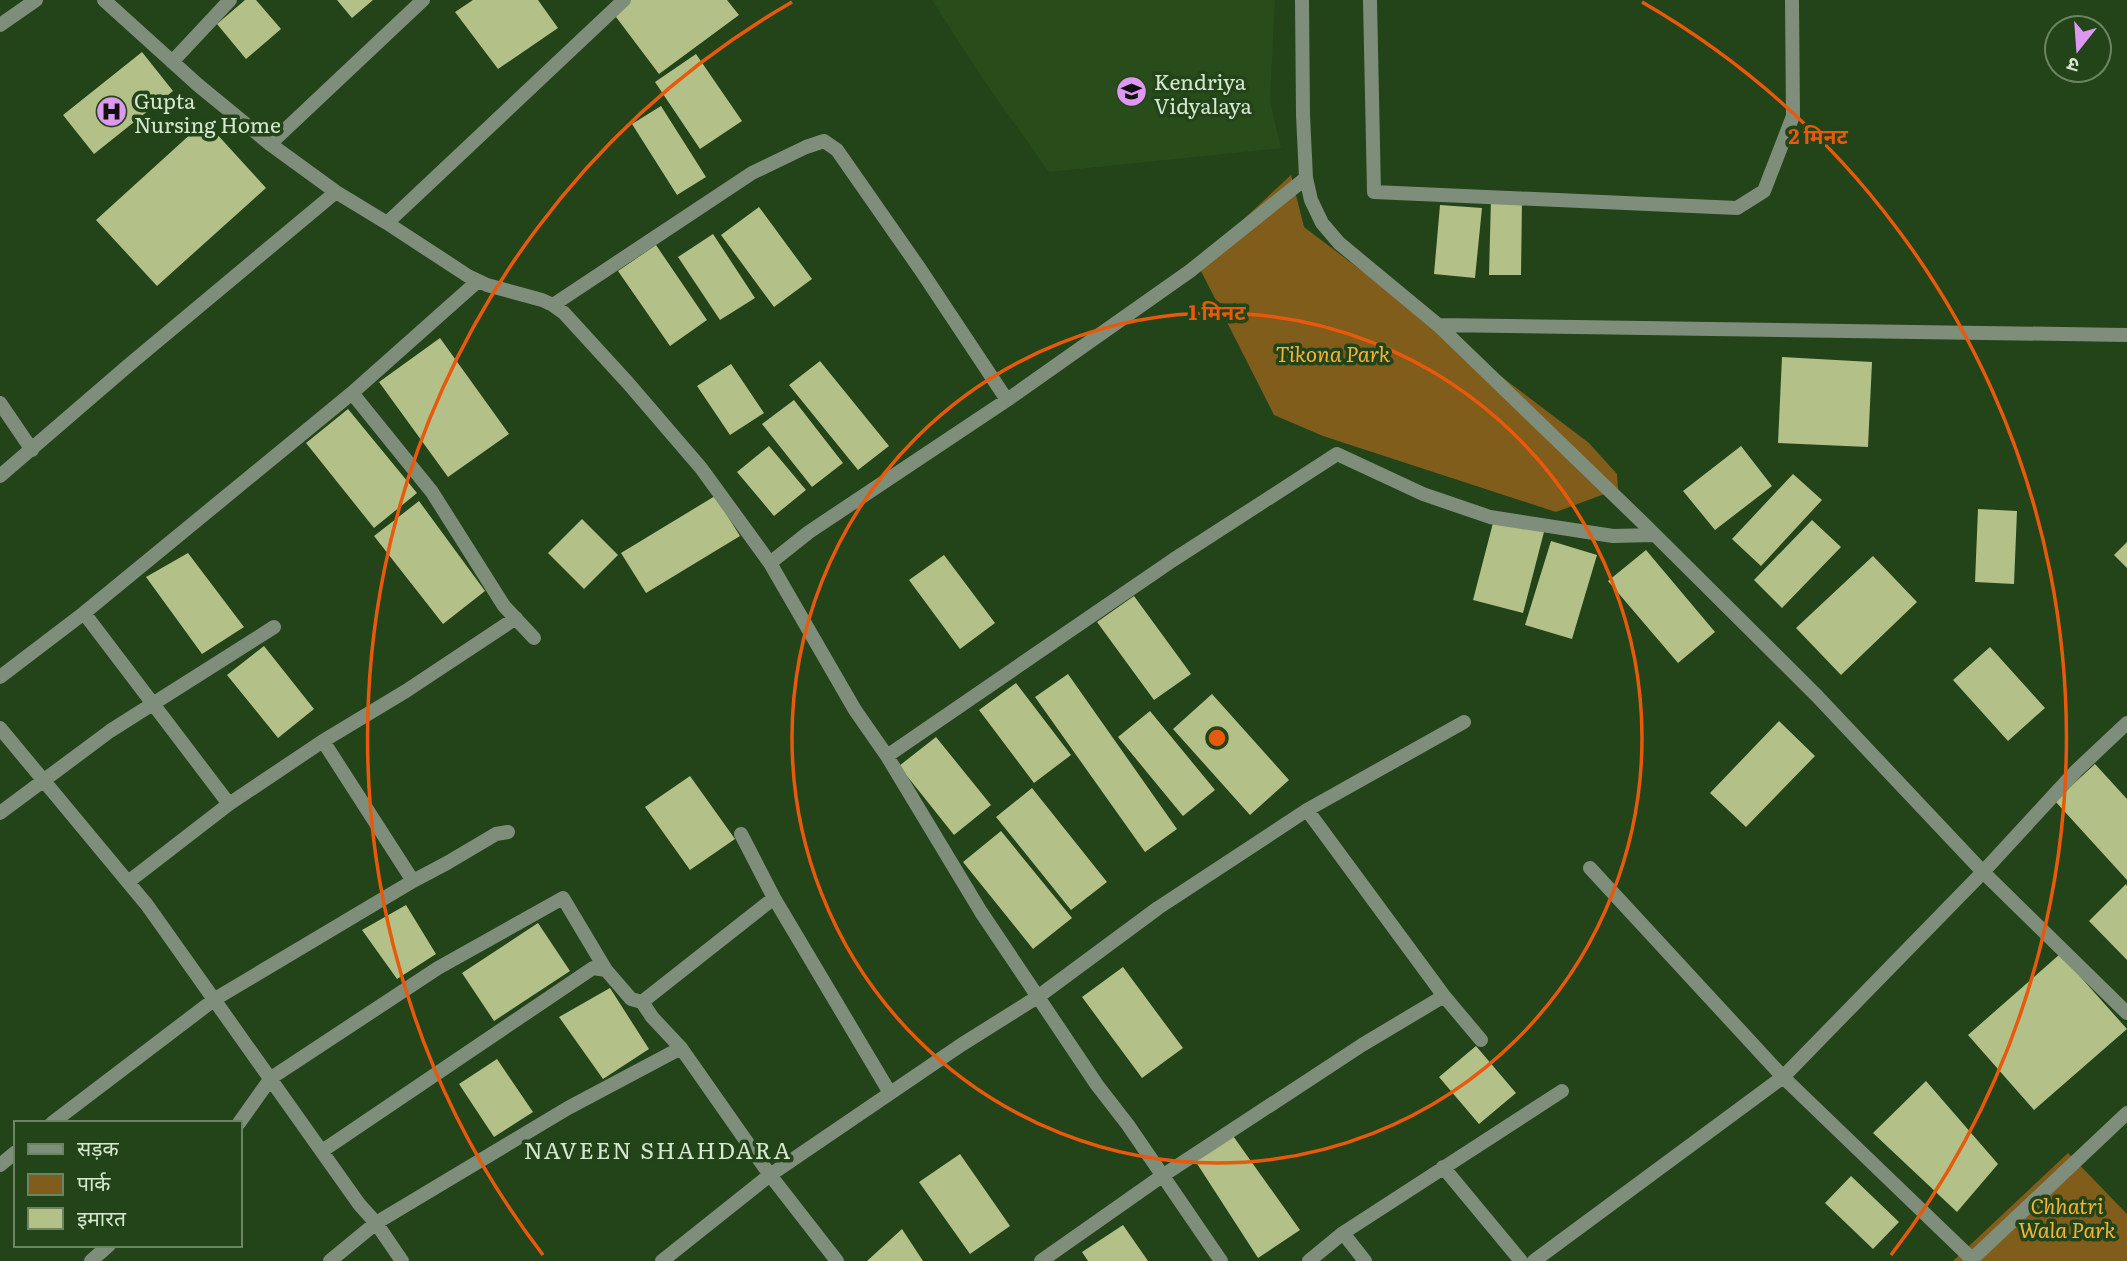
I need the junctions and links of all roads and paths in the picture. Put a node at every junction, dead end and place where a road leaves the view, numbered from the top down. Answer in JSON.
{"nodes":[{"id":1,"x":36,"y":0,"type":"edge"},
{"id":2,"x":104,"y":0,"type":"edge"},
{"id":3,"x":230,"y":0,"type":"edge"},
{"id":4,"x":424,"y":0,"type":"edge"},
{"id":5,"x":624,"y":0,"type":"edge"},
{"id":6,"x":1302,"y":0,"type":"edge"},
{"id":7,"x":1370,"y":0,"type":"edge"},
{"id":8,"x":1792,"y":0,"type":"edge"},
{"id":9,"x":0,"y":25,"type":"edge"},
{"id":10,"x":172,"y":62,"type":"junction"},
{"id":11,"x":270,"y":144,"type":"junction"},
{"id":12,"x":1307,"y":178,"type":"junction"},
{"id":13,"x":336,"y":192,"type":"junction"},
{"id":14,"x":387,"y":223,"type":"junction"},
{"id":15,"x":478,"y":281,"type":"junction"},
{"id":16,"x":553,"y":305,"type":"junction"},
{"id":17,"x":1438,"y":325,"type":"junction"},
{"id":18,"x":2127,"y":335,"type":"edge"},
{"id":19,"x":352,"y":393,"type":"junction"},
{"id":20,"x":1007,"y":400,"type":"junction"},
{"id":21,"x":0,"y":403,"type":"edge"},
{"id":22,"x":33,"y":450,"type":"junction"},
{"id":23,"x":0,"y":477,"type":"edge"},
{"id":24,"x":1654,"y":535,"type":"junction"},
{"id":25,"x":770,"y":563,"type":"junction"},
{"id":26,"x":84,"y":612,"type":"junction"},
{"id":27,"x":516,"y":618,"type":"junction"},
{"id":28,"x":274,"y":628,"type":"dead end"},
{"id":29,"x":534,"y":638,"type":"dead end"},
{"id":30,"x":0,"y":677,"type":"edge"},
{"id":31,"x":155,"y":704,"type":"junction"},
{"id":32,"x":1464,"y":722,"type":"dead end"},
{"id":33,"x":2127,"y":723,"type":"edge"},
{"id":34,"x":0,"y":728,"type":"edge"},
{"id":35,"x":323,"y":741,"type":"junction"},
{"id":36,"x":887,"y":756,"type":"junction"},
{"id":37,"x":43,"y":781,"type":"junction"},
{"id":38,"x":229,"y":804,"type":"junction"},
{"id":39,"x":1307,"y":810,"type":"junction"},
{"id":40,"x":0,"y":813,"type":"edge"},
{"id":41,"x":508,"y":832,"type":"dead end"},
{"id":42,"x":741,"y":834,"type":"dead end"},
{"id":43,"x":1590,"y":868,"type":"dead end"},
{"id":44,"x":1983,"y":872,"type":"junction"},
{"id":45,"x":413,"y":881,"type":"junction"},
{"id":46,"x":128,"y":882,"type":"junction"},
{"id":47,"x":774,"y":898,"type":"junction"},
{"id":48,"x":606,"y":970,"type":"junction"},
{"id":49,"x":1039,"y":996,"type":"junction"},
{"id":50,"x":1444,"y":996,"type":"junction"},
{"id":51,"x":215,"y":999,"type":"junction"},
{"id":52,"x":642,"y":1002,"type":"junction"},
{"id":53,"x":2127,"y":1013,"type":"edge"},
{"id":54,"x":1480,"y":1040,"type":"dead end"},
{"id":55,"x":681,"y":1048,"type":"junction"},
{"id":56,"x":1783,"y":1077,"type":"junction"},
{"id":57,"x":271,"y":1078,"type":"junction"},
{"id":58,"x":1562,"y":1091,"type":"dead end"},
{"id":59,"x":890,"y":1093,"type":"junction"},
{"id":60,"x":2127,"y":1113,"type":"edge"},
{"id":61,"x":55,"y":1121,"type":"edge"},
{"id":62,"x":240,"y":1121,"type":"edge"},
{"id":63,"x":323,"y":1150,"type":"junction"},
{"id":64,"x":14,"y":1154,"type":"edge"},
{"id":65,"x":0,"y":1165,"type":"edge"},
{"id":66,"x":1444,"y":1167,"type":"junction"},
{"id":67,"x":770,"y":1175,"type":"junction"},
{"id":68,"x":1162,"y":1176,"type":"junction"},
{"id":69,"x":376,"y":1223,"type":"junction"},
{"id":70,"x":1343,"y":1233,"type":"junction"},
{"id":71,"x":107,"y":1247,"type":"edge"},
{"id":72,"x":1971,"y":1260,"type":"edge"},
{"id":73,"x":91,"y":1261,"type":"edge"},
{"id":74,"x":330,"y":1261,"type":"edge"},
{"id":75,"x":402,"y":1261,"type":"edge"},
{"id":76,"x":662,"y":1261,"type":"edge"},
{"id":77,"x":837,"y":1261,"type":"edge"},
{"id":78,"x":1041,"y":1261,"type":"edge"},
{"id":79,"x":1221,"y":1261,"type":"edge"},
{"id":80,"x":1309,"y":1261,"type":"edge"},
{"id":81,"x":1365,"y":1261,"type":"edge"},
{"id":82,"x":1521,"y":1261,"type":"edge"},
{"id":83,"x":1534,"y":1261,"type":"edge"}],
"edges":[{"from":1,"to":9,"type":"street"},
{"from":2,"to":10,"type":"street"},
{"from":3,"to":10,"type":"street"},
{"from":4,"to":11,"type":"street"},
{"from":5,"to":14,"type":"street"},
{"from":6,"to":12,"type":"street"},
{"from":7,"to":8,"type":"street"},
{"from":10,"to":11,"type":"street"},
{"from":11,"to":13,"type":"street"},
{"from":12,"to":17,"type":"street"},
{"from":12,"to":20,"type":"street"},
{"from":13,"to":14,"type":"street"},
{"from":13,"to":22,"type":"street"},
{"from":14,"to":15,"type":"street"},
{"from":15,"to":16,"type":"street"},
{"from":15,"to":19,"type":"street"},
{"from":16,"to":20,"type":"street"},
{"from":16,"to":25,"type":"street"},
{"from":17,"to":18,"type":"street"},
{"from":17,"to":24,"type":"street"},
{"from":19,"to":26,"type":"street"},
{"from":19,"to":27,"type":"street"},
{"from":20,"to":25,"type":"street"},
{"from":21,"to":22,"type":"street"},
{"from":22,"to":23,"type":"street"},
{"from":24,"to":36,"type":"street"},
{"from":24,"to":44,"type":"street"},
{"from":25,"to":36,"type":"street"},
{"from":26,"to":30,"type":"street"},
{"from":26,"to":31,"type":"street"},
{"from":27,"to":29,"type":"street"},
{"from":27,"to":35,"type":"street"},
{"from":28,"to":31,"type":"street"},
{"from":31,"to":37,"type":"street"},
{"from":31,"to":38,"type":"street"},
{"from":32,"to":39,"type":"street"},
{"from":33,"to":44,"type":"street"},
{"from":34,"to":37,"type":"street"},
{"from":35,"to":38,"type":"street"},
{"from":35,"to":45,"type":"street"},
{"from":36,"to":49,"type":"street"},
{"from":37,"to":40,"type":"street"},
{"from":37,"to":46,"type":"street"},
{"from":38,"to":46,"type":"street"},
{"from":39,"to":49,"type":"street"},
{"from":39,"to":50,"type":"street"},
{"from":41,"to":45,"type":"street"},
{"from":42,"to":47,"type":"street"},
{"from":43,"to":56,"type":"street"},
{"from":44,"to":53,"type":"street"},
{"from":44,"to":56,"type":"street"},
{"from":45,"to":51,"type":"street"},
{"from":46,"to":51,"type":"street"},
{"from":47,"to":52,"type":"street"},
{"from":47,"to":59,"type":"street"},
{"from":48,"to":52,"type":"street"},
{"from":48,"to":57,"type":"street"},
{"from":48,"to":63,"type":"street"},
{"from":49,"to":59,"type":"street"},
{"from":49,"to":68,"type":"street"},
{"from":50,"to":54,"type":"street"},
{"from":50,"to":68,"type":"street"},
{"from":51,"to":57,"type":"street"},
{"from":51,"to":61,"type":"street"},
{"from":52,"to":55,"type":"street"},
{"from":55,"to":67,"type":"street"},
{"from":55,"to":69,"type":"street"},
{"from":56,"to":72,"type":"street"},
{"from":56,"to":83,"type":"street"},
{"from":57,"to":62,"type":"street"},
{"from":57,"to":63,"type":"street"},
{"from":58,"to":66,"type":"street"},
{"from":59,"to":67,"type":"street"},
{"from":60,"to":72,"type":"street"},
{"from":63,"to":69,"type":"street"},
{"from":64,"to":65,"type":"street"},
{"from":66,"to":70,"type":"street"},
{"from":66,"to":82,"type":"street"},
{"from":67,"to":76,"type":"street"},
{"from":67,"to":77,"type":"street"},
{"from":68,"to":78,"type":"street"},
{"from":68,"to":79,"type":"street"},
{"from":69,"to":74,"type":"street"},
{"from":69,"to":75,"type":"street"},
{"from":70,"to":80,"type":"street"},
{"from":70,"to":81,"type":"street"},
{"from":71,"to":73,"type":"street"}]}
